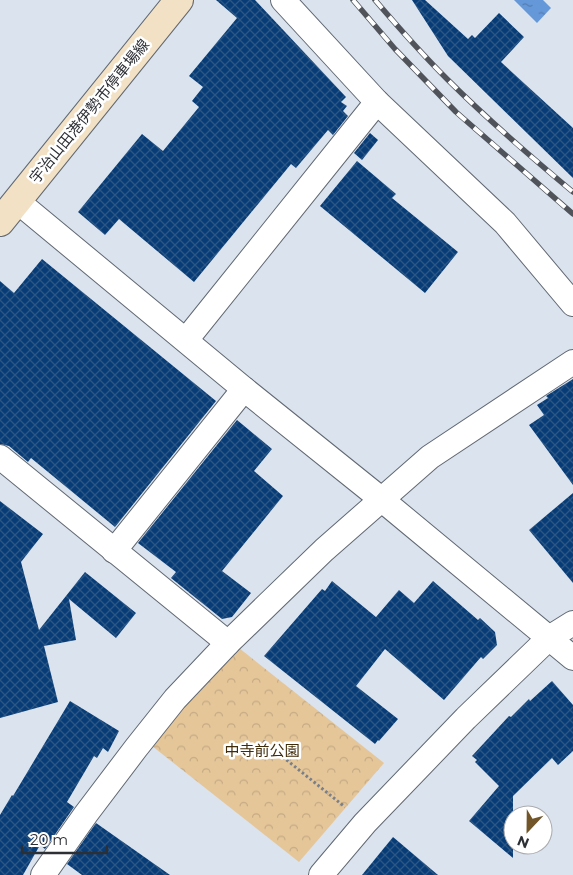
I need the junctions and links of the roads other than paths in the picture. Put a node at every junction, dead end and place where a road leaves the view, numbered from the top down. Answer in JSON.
{"nodes":[{"id":1,"x":179,"y":0,"type":"edge"},
{"id":2,"x":283,"y":0,"type":"edge"},
{"id":3,"x":377,"y":102,"type":"junction"},
{"id":4,"x":17,"y":201,"type":"junction"},
{"id":5,"x":0,"y":222,"type":"edge"},
{"id":6,"x":573,"y":304,"type":"edge"},
{"id":7,"x":186,"y":340,"type":"junction"},
{"id":8,"x":573,"y":362,"type":"edge"},
{"id":9,"x":244,"y":389,"type":"junction"},
{"id":10,"x":0,"y":457,"type":"edge"},
{"id":11,"x":382,"y":499,"type":"junction"},
{"id":12,"x":114,"y":551,"type":"junction"},
{"id":13,"x":573,"y":622,"type":"edge"},
{"id":14,"x":549,"y":638,"type":"junction"},
{"id":15,"x":228,"y":643,"type":"junction"},
{"id":16,"x":573,"y":658,"type":"edge"},
{"id":17,"x":43,"y":875,"type":"edge"},
{"id":18,"x":321,"y":875,"type":"edge"}],
"edges":[{"from":1,"to":4,"type":"main road","name":"宇治山田港伊勢市停車場線"},
{"from":2,"to":3,"type":"street"},
{"from":3,"to":6,"type":"street"},
{"from":3,"to":7,"type":"street"},
{"from":4,"to":5,"type":"main road","name":"宇治山田港伊勢市停車場線"},
{"from":4,"to":7,"type":"street"},
{"from":7,"to":9,"type":"street"},
{"from":8,"to":11,"type":"street"},
{"from":9,"to":11,"type":"street"},
{"from":9,"to":12,"type":"street"},
{"from":10,"to":12,"type":"street"},
{"from":11,"to":14,"type":"street"},
{"from":11,"to":15,"type":"street"},
{"from":12,"to":15,"type":"street"},
{"from":13,"to":14,"type":"street"},
{"from":14,"to":16,"type":"street"},
{"from":14,"to":18,"type":"street"},
{"from":15,"to":17,"type":"street"}]}
